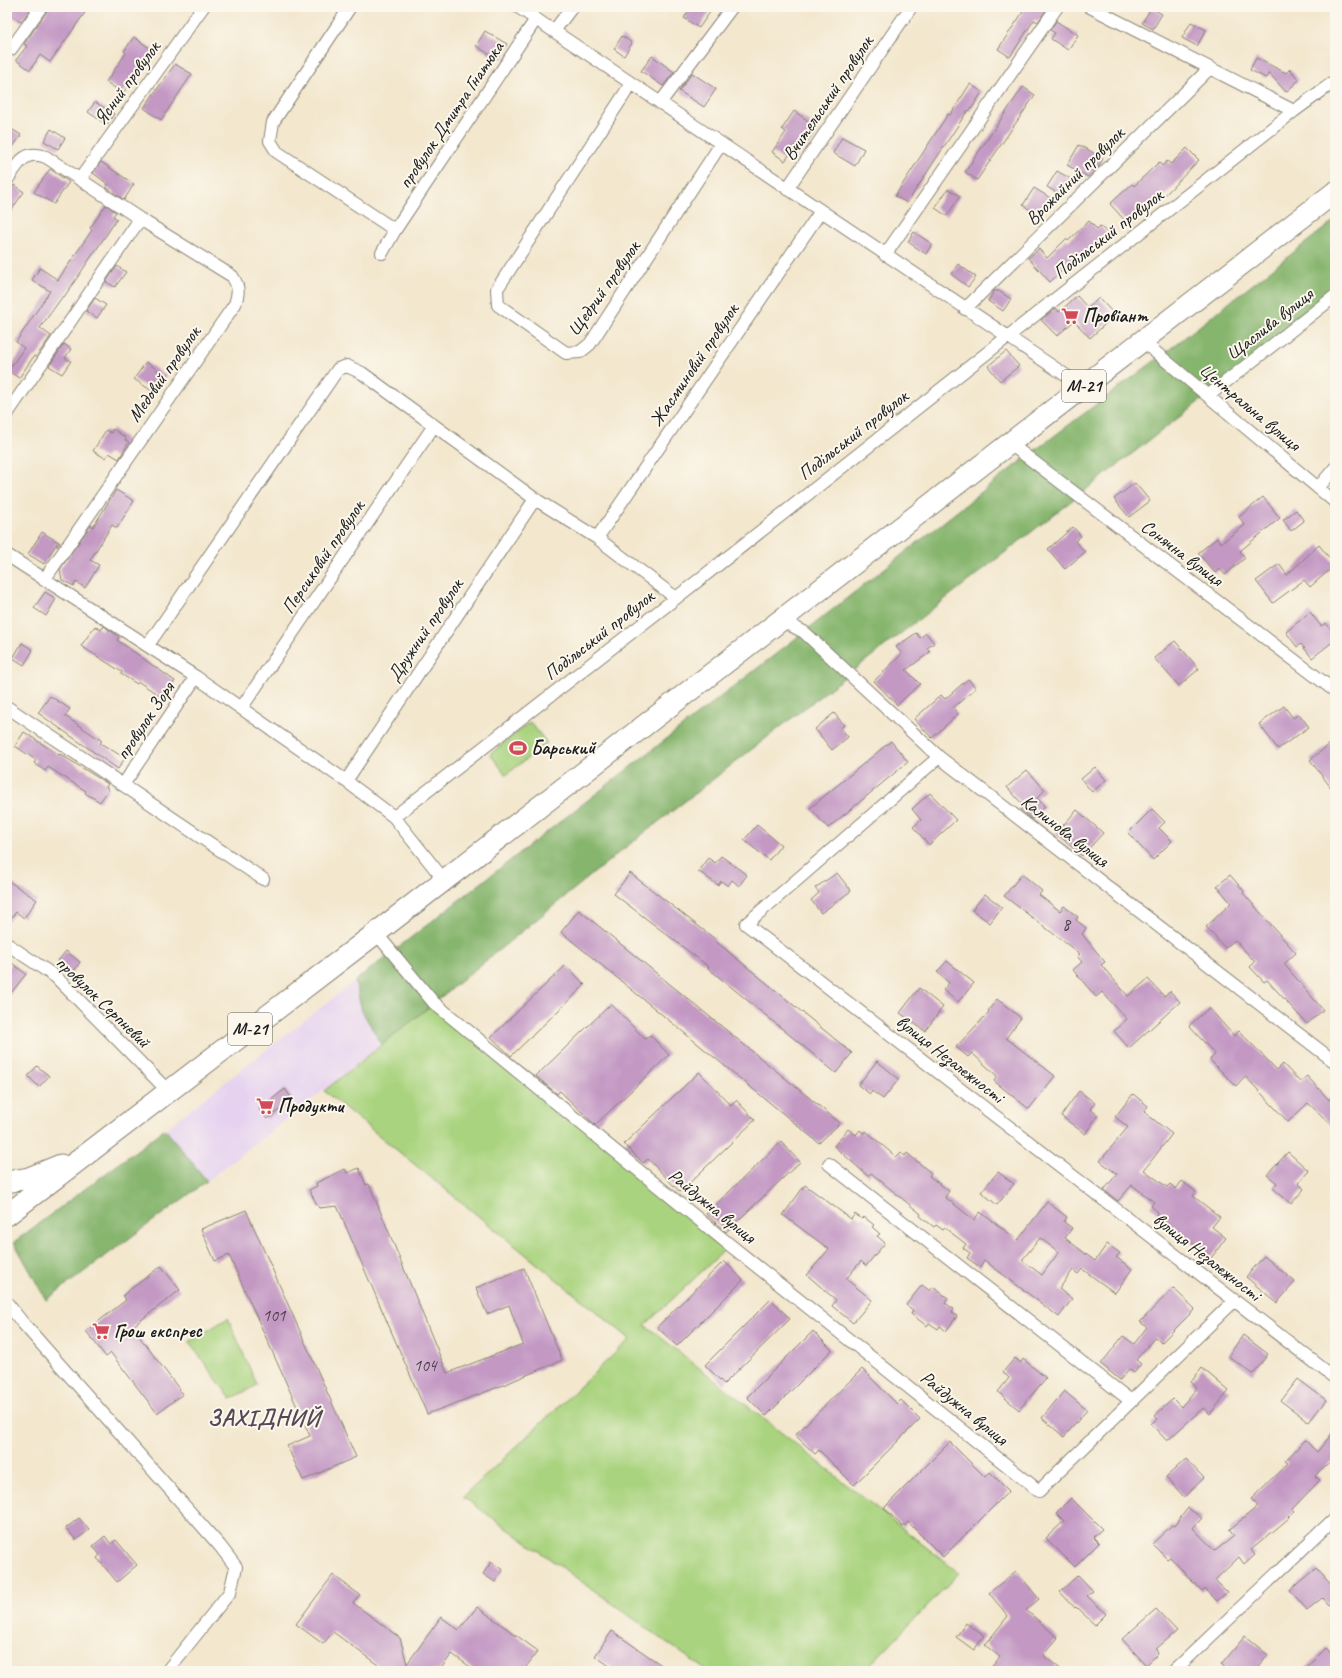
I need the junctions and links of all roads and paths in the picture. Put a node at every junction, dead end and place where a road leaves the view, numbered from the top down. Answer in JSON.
{"nodes":[{"id":1,"x":41,"y":7,"type":"edge"},
{"id":2,"x":203,"y":7,"type":"edge"},
{"id":3,"x":350,"y":7,"type":"edge"},
{"id":4,"x":518,"y":7,"type":"edge"},
{"id":5,"x":572,"y":7,"type":"edge"},
{"id":6,"x":732,"y":7,"type":"edge"},
{"id":7,"x":912,"y":7,"type":"edge"},
{"id":8,"x":1057,"y":7,"type":"edge"},
{"id":9,"x":1090,"y":7,"type":"edge"},
{"id":10,"x":536,"y":19,"type":"junction"},
{"id":11,"x":554,"y":31,"type":"junction"},
{"id":12,"x":11,"y":49,"type":"dead end"},
{"id":13,"x":1210,"y":68,"type":"junction"},
{"id":14,"x":1335,"y":81,"type":"edge"},
{"id":15,"x":631,"y":84,"type":"junction"},
{"id":16,"x":660,"y":103,"type":"junction"},
{"id":17,"x":1294,"y":110,"type":"junction"},
{"id":18,"x":721,"y":144,"type":"junction"},
{"id":19,"x":80,"y":179,"type":"junction"},
{"id":20,"x":7,"y":180,"type":"edge"},
{"id":21,"x":787,"y":189,"type":"junction"},
{"id":22,"x":1335,"y":192,"type":"edge"},
{"id":23,"x":821,"y":211,"type":"junction"},
{"id":24,"x":140,"y":219,"type":"junction"},
{"id":25,"x":395,"y":230,"type":"junction"},
{"id":26,"x":382,"y":253,"type":"dead end"},
{"id":27,"x":885,"y":255,"type":"junction"},
{"id":28,"x":1335,"y":296,"type":"edge"},
{"id":29,"x":965,"y":309,"type":"junction"},
{"id":30,"x":1007,"y":337,"type":"junction"},
{"id":31,"x":1141,"y":340,"type":"junction"},
{"id":32,"x":1083,"y":387,"type":"junction"},
{"id":33,"x":1209,"y":395,"type":"junction"},
{"id":34,"x":7,"y":414,"type":"edge"},
{"id":35,"x":433,"y":427,"type":"junction"},
{"id":36,"x":1009,"y":443,"type":"junction"},
{"id":37,"x":1335,"y":468,"type":"edge"},
{"id":38,"x":1318,"y":488,"type":"junction"},
{"id":39,"x":535,"y":499,"type":"junction"},
{"id":40,"x":1335,"y":502,"type":"edge"},
{"id":41,"x":597,"y":538,"type":"junction"},
{"id":42,"x":7,"y":555,"type":"edge"},
{"id":43,"x":44,"y":580,"type":"junction"},
{"id":44,"x":676,"y":598,"type":"junction"},
{"id":45,"x":780,"y":620,"type":"junction"},
{"id":46,"x":148,"y":644,"type":"junction"},
{"id":47,"x":196,"y":677,"type":"junction"},
{"id":48,"x":1335,"y":691,"type":"edge"},
{"id":49,"x":7,"y":707,"type":"edge"},
{"id":50,"x":242,"y":707,"type":"junction"},
{"id":51,"x":939,"y":757,"type":"junction"},
{"id":52,"x":346,"y":781,"type":"junction"},
{"id":53,"x":123,"y":785,"type":"junction"},
{"id":54,"x":394,"y":817,"type":"junction"},
{"id":55,"x":263,"y":880,"type":"dead end"},
{"id":56,"x":444,"y":880,"type":"junction"},
{"id":57,"x":376,"y":933,"type":"junction"},
{"id":58,"x":7,"y":944,"type":"edge"},
{"id":59,"x":1335,"y":1062,"type":"edge"},
{"id":60,"x":168,"y":1092,"type":"junction"},
{"id":61,"x":89,"y":1153,"type":"junction"},
{"id":62,"x":829,"y":1164,"type":"dead end"},
{"id":63,"x":7,"y":1182,"type":"edge"},
{"id":64,"x":7,"y":1215,"type":"edge"},
{"id":65,"x":1234,"y":1301,"type":"junction"},
{"id":66,"x":7,"y":1303,"type":"edge"},
{"id":67,"x":1335,"y":1378,"type":"edge"},
{"id":68,"x":1131,"y":1401,"type":"junction"},
{"id":69,"x":1335,"y":1518,"type":"edge"},
{"id":70,"x":167,"y":1671,"type":"edge"},
{"id":71,"x":1174,"y":1671,"type":"edge"}],
"edges":[{"from":1,"to":12,"type":"street"},
{"from":2,"to":19,"type":"street","name":"Ясний провулок"},
{"from":3,"to":25,"type":"street"},
{"from":4,"to":10,"type":"street"},
{"from":5,"to":11,"type":"street"},
{"from":6,"to":16,"type":"street"},
{"from":7,"to":21,"type":"street","name":"Вчительський провулок"},
{"from":8,"to":27,"type":"street"},
{"from":9,"to":13,"type":"street"},
{"from":10,"to":11,"type":"street"},
{"from":10,"to":25,"type":"street","name":"провулок Дмитра Гнатюка"},
{"from":11,"to":15,"type":"street"},
{"from":13,"to":17,"type":"street"},
{"from":13,"to":29,"type":"street","name":"Врожайний провулок"},
{"from":14,"to":17,"type":"street","name":"Подільський провулок"},
{"from":15,"to":16,"type":"street"},
{"from":15,"to":18,"type":"street","name":"Щедрий провулок"},
{"from":16,"to":18,"type":"street"},
{"from":17,"to":30,"type":"street","name":"Подільський провулок"},
{"from":18,"to":21,"type":"street"},
{"from":19,"to":20,"type":"street","name":"Медовий провулок"},
{"from":19,"to":24,"type":"street","name":"Медовий провулок"},
{"from":21,"to":23,"type":"street"},
{"from":22,"to":31,"type":"highway","number":"М-21"},
{"from":23,"to":27,"type":"street"},
{"from":23,"to":41,"type":"street","name":"Жасминовий провулок"},
{"from":24,"to":34,"type":"street"},
{"from":24,"to":43,"type":"street","name":"Медовий провулок"},
{"from":25,"to":26,"type":"street","name":"провулок Дмитра Гнатюка"},
{"from":27,"to":29,"type":"street"},
{"from":28,"to":33,"type":"street","name":"Щаслива вулиця"},
{"from":29,"to":30,"type":"street"},
{"from":30,"to":32,"type":"street"},
{"from":30,"to":44,"type":"street","name":"Подільський провулок"},
{"from":31,"to":32,"type":"highway","number":"М-21"},
{"from":31,"to":33,"type":"street","name":"Центральна вулиця"},
{"from":32,"to":36,"type":"highway","number":"М-21"},
{"from":33,"to":38,"type":"street","name":"Центральна вулиця"},
{"from":35,"to":39,"type":"street"},
{"from":35,"to":46,"type":"street"},
{"from":35,"to":50,"type":"street","name":"Персиковий провулок"},
{"from":36,"to":45,"type":"highway","number":"М-21"},
{"from":36,"to":48,"type":"street","name":"Сонячна вулиця"},
{"from":37,"to":38,"type":"street"},
{"from":38,"to":40,"type":"street","name":"Центральна вулиця"},
{"from":39,"to":41,"type":"street"},
{"from":39,"to":52,"type":"street","name":"Дружний провулок"},
{"from":41,"to":44,"type":"street"},
{"from":42,"to":43,"type":"street"},
{"from":43,"to":46,"type":"street"},
{"from":44,"to":54,"type":"street","name":"Подільський провулок"},
{"from":45,"to":51,"type":"street","name":"Калинова вулиця"},
{"from":45,"to":56,"type":"highway","number":"М-21"},
{"from":46,"to":47,"type":"street"},
{"from":47,"to":50,"type":"street"},
{"from":47,"to":53,"type":"street","name":"провулок Зоря"},
{"from":49,"to":53,"type":"street"},
{"from":50,"to":52,"type":"street"},
{"from":51,"to":59,"type":"street","name":"Калинова вулиця"},
{"from":51,"to":65,"type":"street","name":"вулиця Незалежності"},
{"from":52,"to":54,"type":"street"},
{"from":53,"to":55,"type":"street"},
{"from":54,"to":56,"type":"street"},
{"from":56,"to":57,"type":"highway","number":"М-21"},
{"from":57,"to":60,"type":"highway","number":"М-21"},
{"from":57,"to":68,"type":"street","name":"Райдужна вулиця"},
{"from":58,"to":60,"type":"street","name":"провулок Серпневий"},
{"from":60,"to":61,"type":"highway","number":"М-21"},
{"from":61,"to":63,"type":"highway"},
{"from":61,"to":64,"type":"highway","number":"М-21"},
{"from":62,"to":68,"type":"street"},
{"from":65,"to":67,"type":"street","name":"вулиця Незалежності"},
{"from":65,"to":68,"type":"street"},
{"from":66,"to":70,"type":"street"},
{"from":69,"to":71,"type":"street"}]}
